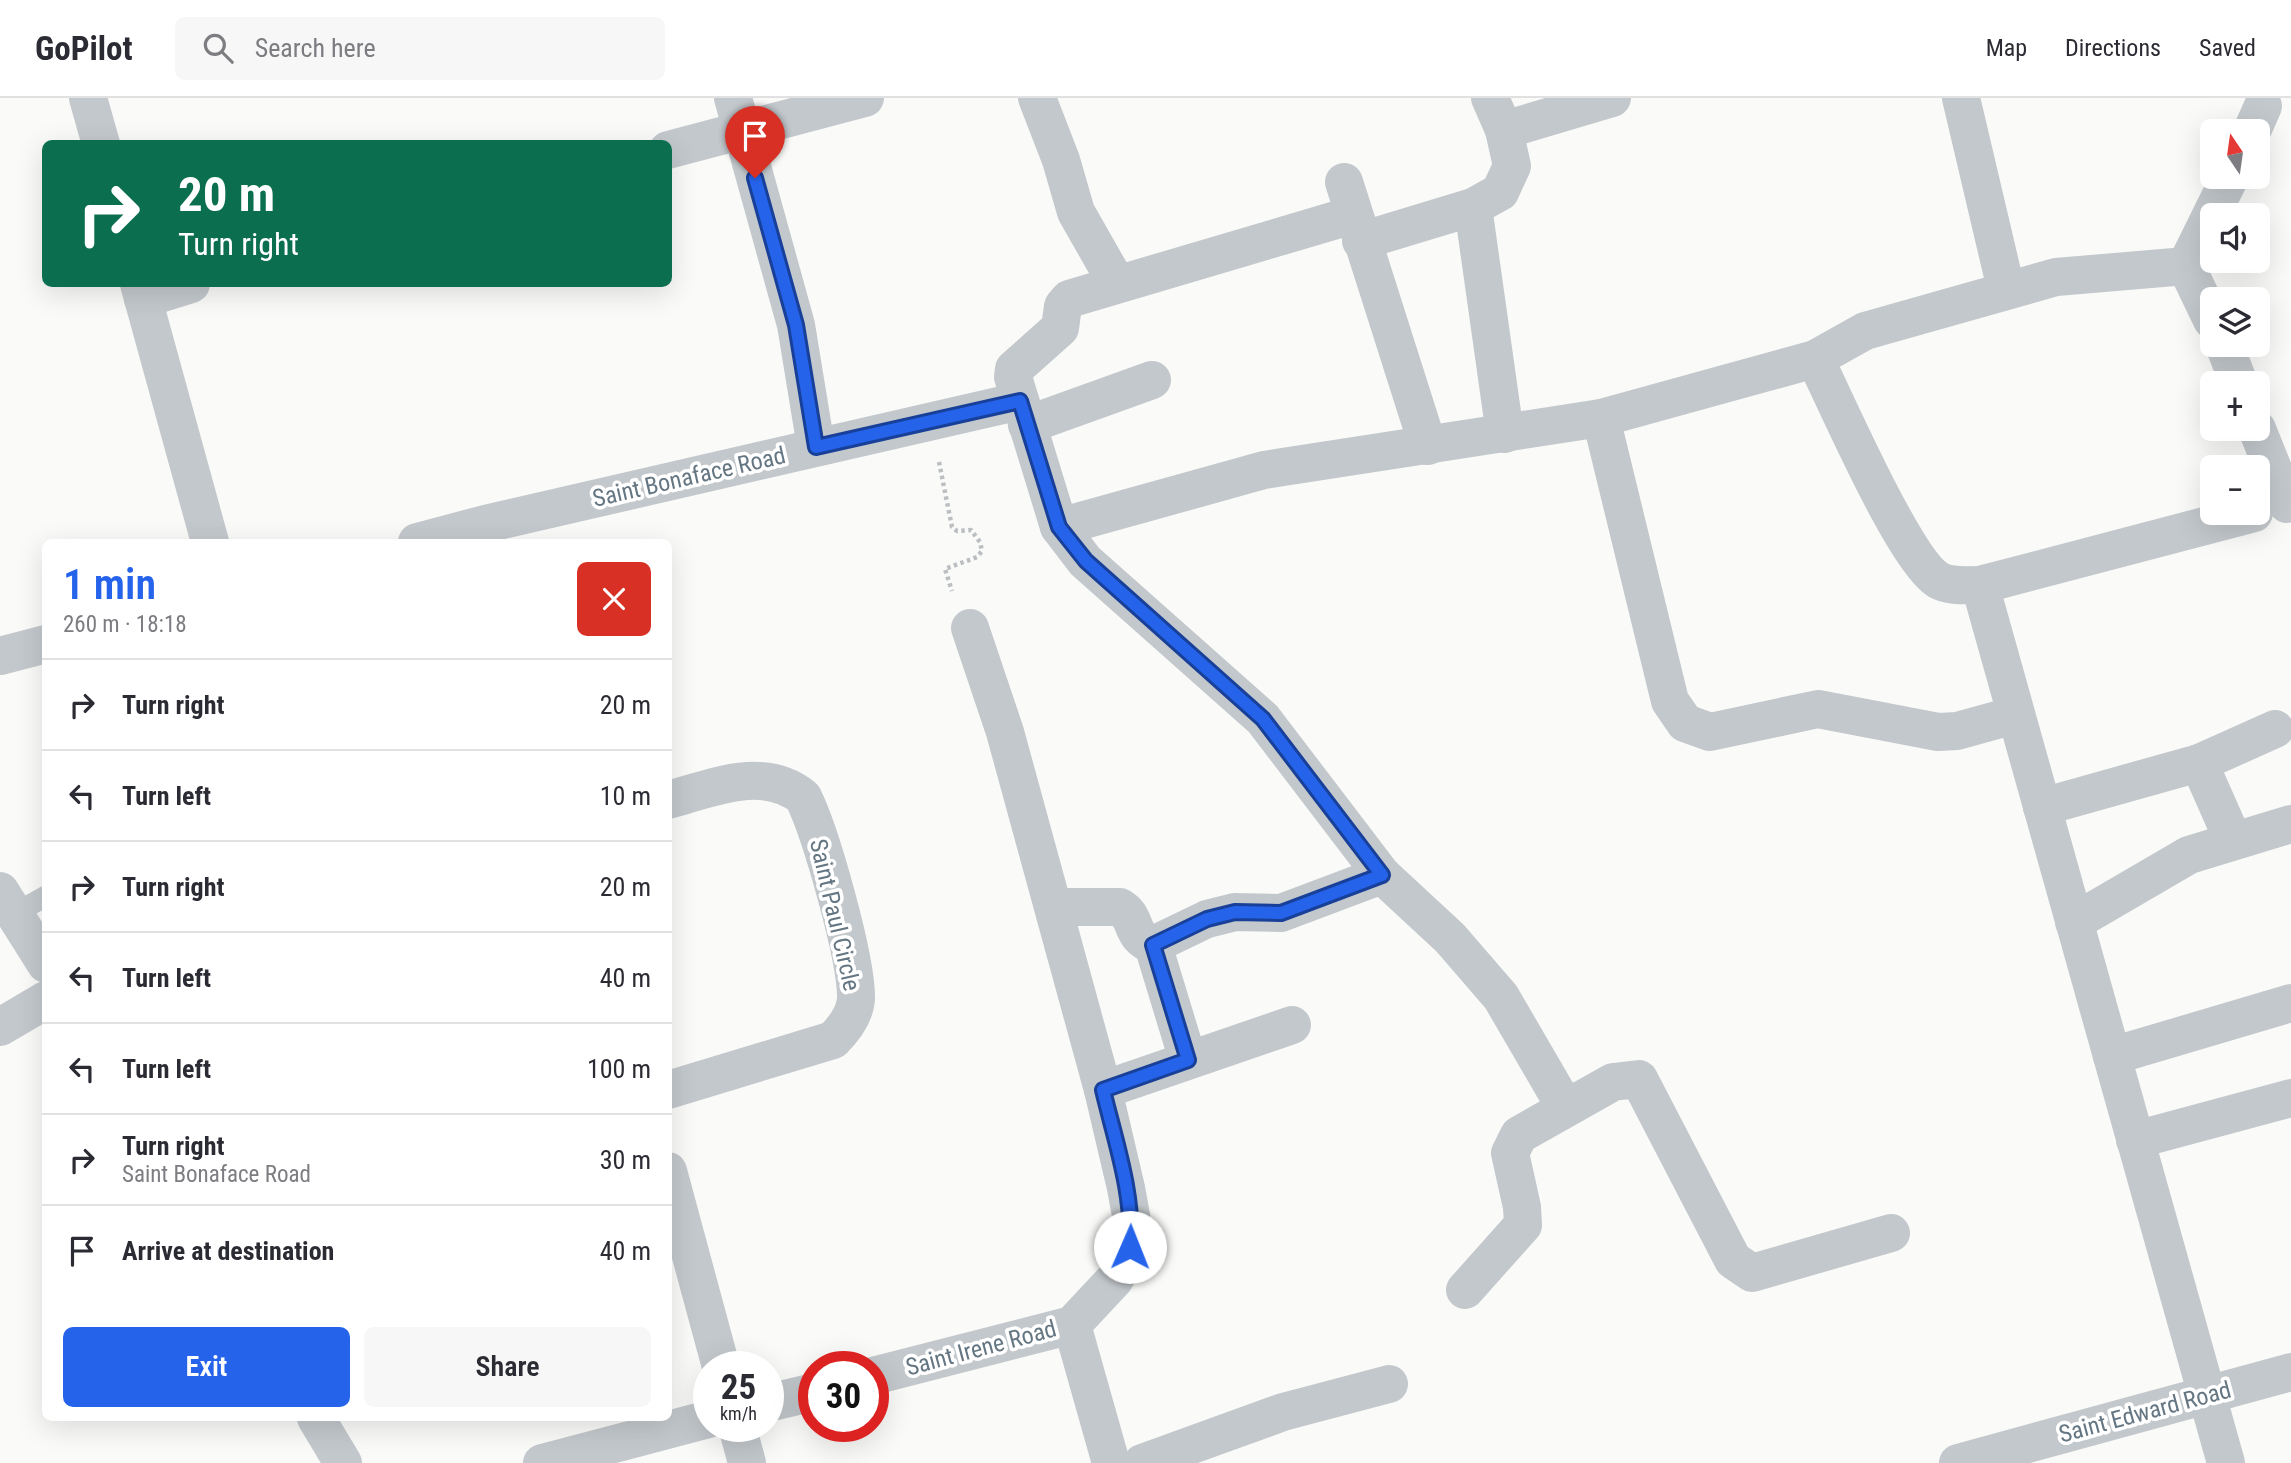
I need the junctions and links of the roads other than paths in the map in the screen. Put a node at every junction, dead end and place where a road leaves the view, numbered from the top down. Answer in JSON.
{"nodes":[{"id":1,"x":88,"y":98,"type":"edge"},
{"id":2,"x":865,"y":98,"type":"edge"},
{"id":3,"x":1037,"y":98,"type":"edge"},
{"id":4,"x":1612,"y":98,"type":"edge"},
{"id":5,"x":1961,"y":98,"type":"edge"},
{"id":6,"x":737,"y":114,"type":"edge"},
{"id":7,"x":1497,"y":114,"type":"edge"},
{"id":8,"x":100,"y":140,"type":"edge"},
{"id":9,"x":672,"y":148,"type":"edge"},
{"id":10,"x":2224,"y":189,"type":"edge"},
{"id":11,"x":1473,"y":207,"type":"junction"},
{"id":12,"x":1353,"y":213,"type":"junction"},
{"id":13,"x":2186,"y":267,"type":"junction"},
{"id":14,"x":1117,"y":285,"type":"junction"},
{"id":15,"x":170,"y":287,"type":"edge"},
{"id":16,"x":2006,"y":289,"type":"junction"},
{"id":17,"x":141,"y":291,"type":"edge"},
{"id":18,"x":2200,"y":296,"type":"edge"},
{"id":19,"x":1815,"y":359,"type":"junction"},
{"id":20,"x":1152,"y":380,"type":"dead end"},
{"id":21,"x":1024,"y":413,"type":"junction"},
{"id":22,"x":1601,"y":418,"type":"junction"},
{"id":23,"x":1505,"y":434,"type":"junction"},
{"id":24,"x":2259,"y":441,"type":"edge"},
{"id":25,"x":1428,"y":446,"type":"junction"},
{"id":26,"x":816,"y":447,"type":"junction"},
{"id":27,"x":2273,"y":509,"type":"edge"},
{"id":28,"x":1059,"y":527,"type":"junction"},
{"id":29,"x":488,"y":533,"type":"edge"},
{"id":30,"x":209,"y":539,"type":"edge"},
{"id":31,"x":440,"y":539,"type":"edge"},
{"id":32,"x":1980,"y":585,"type":"junction"},
{"id":33,"x":970,"y":628,"type":"road end"},
{"id":34,"x":42,"y":645,"type":"edge"},
{"id":35,"x":0,"y":656,"type":"edge"},
{"id":36,"x":2015,"y":715,"type":"junction"},
{"id":37,"x":2275,"y":729,"type":"dead end"},
{"id":38,"x":2199,"y":763,"type":"junction"},
{"id":39,"x":672,"y":799,"type":"edge"},
{"id":40,"x":2042,"y":807,"type":"junction"},
{"id":41,"x":2291,"y":824,"type":"edge"},
{"id":42,"x":2233,"y":839,"type":"junction"},
{"id":43,"x":1382,"y":875,"type":"junction"},
{"id":44,"x":20,"y":900,"type":"edge"},
{"id":45,"x":1055,"y":907,"type":"junction"},
{"id":46,"x":2074,"y":922,"type":"junction"},
{"id":47,"x":1153,"y":945,"type":"junction"},
{"id":48,"x":42,"y":954,"type":"edge"},
{"id":49,"x":42,"y":1002,"type":"edge"},
{"id":50,"x":2291,"y":1003,"type":"edge"},
{"id":51,"x":1292,"y":1026,"type":"dead end"},
{"id":52,"x":0,"y":1027,"type":"edge"},
{"id":53,"x":2112,"y":1056,"type":"junction"},
{"id":54,"x":1188,"y":1060,"type":"junction"},
{"id":55,"x":672,"y":1089,"type":"edge"},
{"id":56,"x":1103,"y":1090,"type":"junction"},
{"id":57,"x":2291,"y":1098,"type":"edge"},
{"id":58,"x":1565,"y":1107,"type":"junction"},
{"id":59,"x":2136,"y":1140,"type":"junction"},
{"id":60,"x":672,"y":1186,"type":"edge"},
{"id":61,"x":1891,"y":1233,"type":"dead end"},
{"id":62,"x":1465,"y":1290,"type":"dead end"},
{"id":63,"x":1072,"y":1325,"type":"junction"},
{"id":64,"x":717,"y":1351,"type":"edge"},
{"id":65,"x":889,"y":1372,"type":"edge"},
{"id":66,"x":2291,"y":1372,"type":"edge"},
{"id":67,"x":1389,"y":1384,"type":"dead end"},
{"id":68,"x":2207,"y":1395,"type":"junction"},
{"id":69,"x":318,"y":1421,"type":"edge"},
{"id":70,"x":693,"y":1423,"type":"edge"},
{"id":71,"x":741,"y":1442,"type":"edge"},
{"id":72,"x":1963,"y":1462,"type":"edge"},
{"id":73,"x":343,"y":1463,"type":"edge"},
{"id":74,"x":542,"y":1463,"type":"edge"},
{"id":75,"x":747,"y":1463,"type":"edge"},
{"id":76,"x":1111,"y":1463,"type":"edge"},
{"id":77,"x":1143,"y":1463,"type":"edge"},
{"id":78,"x":2226,"y":1463,"type":"edge"}],
"edges":[{"from":1,"to":8,"type":"street"},
{"from":2,"to":6,"type":"street"},
{"from":3,"to":14,"type":"street"},
{"from":4,"to":7,"type":"street"},
{"from":5,"to":16,"type":"street"},
{"from":6,"to":9,"type":"street"},
{"from":6,"to":26,"type":"street","name":"Saint Bonaface Road"},
{"from":7,"to":11,"type":"street"},
{"from":10,"to":13,"type":"street"},
{"from":11,"to":12,"type":"street"},
{"from":11,"to":23,"type":"street"},
{"from":12,"to":14,"type":"street"},
{"from":12,"to":25,"type":"street"},
{"from":13,"to":16,"type":"street"},
{"from":13,"to":18,"type":"street"},
{"from":14,"to":21,"type":"street"},
{"from":15,"to":17,"type":"street"},
{"from":16,"to":19,"type":"street"},
{"from":17,"to":30,"type":"street"},
{"from":19,"to":22,"type":"street"},
{"from":19,"to":32,"type":"street"},
{"from":20,"to":21,"type":"street"},
{"from":21,"to":26,"type":"street"},
{"from":21,"to":28,"type":"street"},
{"from":22,"to":23,"type":"street"},
{"from":22,"to":36,"type":"street"},
{"from":23,"to":25,"type":"street"},
{"from":24,"to":27,"type":"street"},
{"from":25,"to":28,"type":"street"},
{"from":26,"to":29,"type":"street","name":"Saint Bonaface Road"},
{"from":27,"to":32,"type":"street"},
{"from":28,"to":43,"type":"street"},
{"from":29,"to":31,"type":"street","name":"Saint Bonaface Road"},
{"from":32,"to":36,"type":"street"},
{"from":33,"to":45,"type":"street"},
{"from":34,"to":35,"type":"street"},
{"from":36,"to":40,"type":"street"},
{"from":37,"to":38,"type":"street"},
{"from":38,"to":40,"type":"street"},
{"from":38,"to":42,"type":"street"},
{"from":39,"to":55,"type":"street","name":"Saint Paul Circle"},
{"from":40,"to":46,"type":"street"},
{"from":41,"to":42,"type":"street"},
{"from":42,"to":46,"type":"street"},
{"from":43,"to":47,"type":"street"},
{"from":43,"to":58,"type":"street"},
{"from":44,"to":48,"type":"street"},
{"from":45,"to":47,"type":"street"},
{"from":45,"to":56,"type":"street"},
{"from":46,"to":53,"type":"street"},
{"from":47,"to":54,"type":"street"},
{"from":49,"to":52,"type":"street"},
{"from":50,"to":53,"type":"street"},
{"from":51,"to":54,"type":"street"},
{"from":53,"to":59,"type":"street"},
{"from":54,"to":56,"type":"street"},
{"from":56,"to":63,"type":"street"},
{"from":57,"to":59,"type":"street"},
{"from":58,"to":61,"type":"street"},
{"from":58,"to":62,"type":"street"},
{"from":59,"to":68,"type":"street"},
{"from":60,"to":64,"type":"street"},
{"from":63,"to":65,"type":"street","name":"Saint Irene Road"},
{"from":63,"to":76,"type":"street","name":"Saint Irene Road"},
{"from":66,"to":68,"type":"street","name":"Saint Edward Road"},
{"from":67,"to":77,"type":"street"},
{"from":68,"to":72,"type":"street","name":"Saint Edward Road"},
{"from":68,"to":78,"type":"street"},
{"from":69,"to":73,"type":"street"},
{"from":70,"to":74,"type":"street"},
{"from":71,"to":75,"type":"street"}]}
